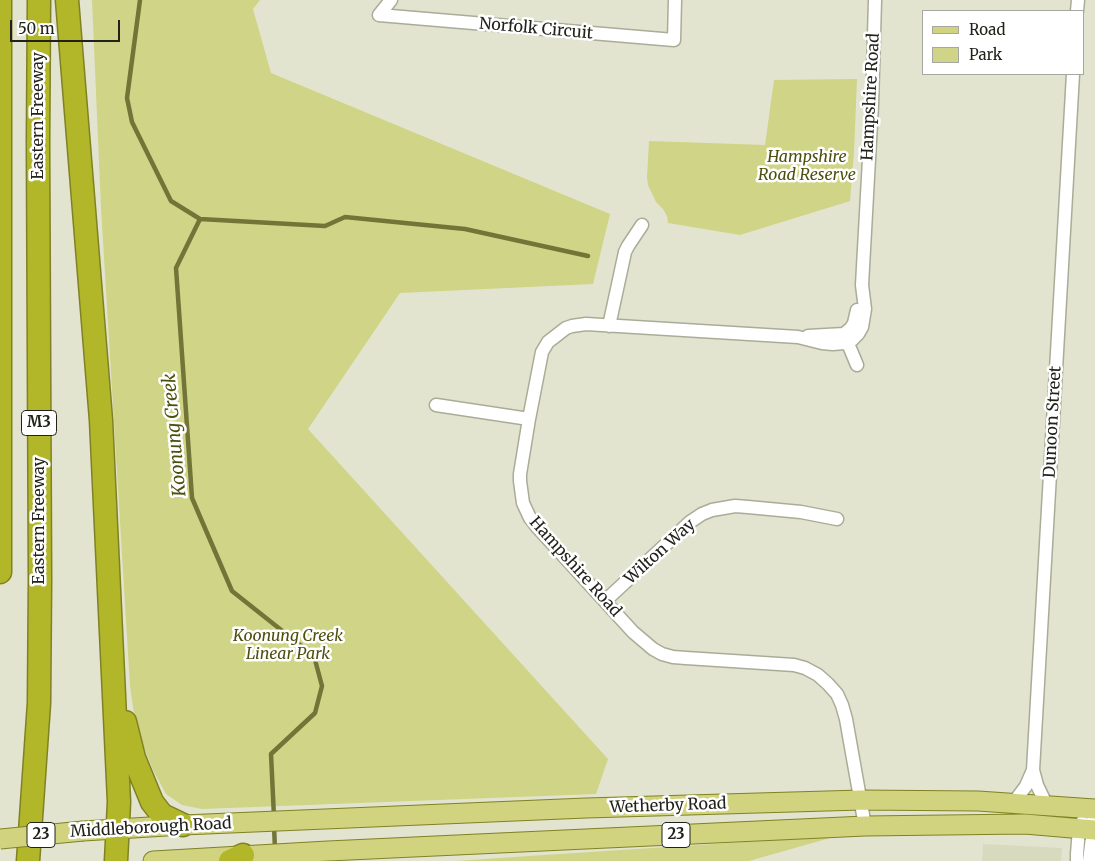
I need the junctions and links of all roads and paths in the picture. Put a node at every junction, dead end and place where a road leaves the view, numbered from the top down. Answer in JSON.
{"nodes":[{"id":1,"x":0,"y":0,"type":"edge"},
{"id":2,"x":39,"y":0,"type":"edge"},
{"id":3,"x":67,"y":0,"type":"edge"},
{"id":4,"x":391,"y":0,"type":"edge"},
{"id":5,"x":675,"y":0,"type":"edge"},
{"id":6,"x":876,"y":0,"type":"edge"},
{"id":7,"x":1073,"y":75,"type":"edge"},
{"id":8,"x":642,"y":225,"type":"dead end"},
{"id":9,"x":609,"y":326,"type":"junction"},
{"id":10,"x":846,"y":338,"type":"junction"},
{"id":11,"x":857,"y":365,"type":"dead end"},
{"id":12,"x":436,"y":405,"type":"dead end"},
{"id":13,"x":530,"y":419,"type":"junction"},
{"id":14,"x":837,"y":519,"type":"dead end"},
{"id":15,"x":0,"y":572,"type":"edge"},
{"id":16,"x":605,"y":601,"type":"junction"},
{"id":17,"x":112,"y":642,"type":"junction"},
{"id":18,"x":1033,"y":770,"type":"junction"},
{"id":19,"x":861,"y":800,"type":"junction"},
{"id":20,"x":1011,"y":803,"type":"junction"},
{"id":21,"x":1047,"y":806,"type":"junction"},
{"id":22,"x":1092,"y":808,"type":"edge"},
{"id":23,"x":242,"y":822,"type":"joint"},
{"id":24,"x":183,"y":825,"type":"junction"},
{"id":25,"x":865,"y":826,"type":"junction"},
{"id":26,"x":118,"y":829,"type":"junction"},
{"id":27,"x":1089,"y":830,"type":"edge"},
{"id":28,"x":0,"y":839,"type":"edge"},
{"id":29,"x":236,"y":858,"type":"edge"},
{"id":30,"x":28,"y":861,"type":"edge"},
{"id":31,"x":116,"y":861,"type":"edge"},
{"id":32,"x":153,"y":861,"type":"edge"},
{"id":33,"x":1078,"y":861,"type":"edge"},
{"id":34,"x":1090,"y":861,"type":"edge"}],
"edges":[{"from":1,"to":15,"type":"highway","number":"M3"},
{"from":2,"to":30,"type":"highway","name":"Eastern Freeway","number":"M3"},
{"from":3,"to":17,"type":"highway"},
{"from":4,"to":5,"type":"street","name":"Norfolk Circuit"},
{"from":6,"to":10,"type":"street","name":"Hampshire Road"},
{"from":7,"to":18,"type":"street","name":"Dunoon Street"},
{"from":8,"to":9,"type":"street"},
{"from":9,"to":10,"type":"street","name":"Hampshire Road"},
{"from":9,"to":13,"type":"street","name":"Hampshire Road"},
{"from":10,"to":11,"type":"street"},
{"from":12,"to":13,"type":"street"},
{"from":13,"to":16,"type":"street","name":"Hampshire Road"},
{"from":14,"to":16,"type":"street","name":"Wilton Way"},
{"from":16,"to":19,"type":"street","name":"Hampshire Road"},
{"from":17,"to":24,"type":"highway"},
{"from":17,"to":26,"type":"highway"},
{"from":18,"to":20,"type":"street","name":"Dunoon Street"},
{"from":18,"to":21,"type":"street","name":"Dunoon Street"},
{"from":19,"to":20,"type":"main road","name":"Wetherby Road","number":"23"},
{"from":19,"to":23,"type":"main road","name":"Wetherby Road","number":"23"},
{"from":19,"to":25,"type":"street","name":"Hampshire Road"},
{"from":20,"to":21,"type":"main road","name":"Wetherby Road","number":"23"},
{"from":21,"to":22,"type":"main road","name":"Wetherby Road","number":"23"},
{"from":22,"to":27,"type":"street"},
{"from":23,"to":24,"type":"main road","name":"Middleborough Road","number":"23"},
{"from":24,"to":26,"type":"main road","name":"Middleborough Road","number":"23"},
{"from":25,"to":27,"type":"main road","name":"Wetherby Road","number":"23"},
{"from":25,"to":29,"type":"main road","name":"Wetherby Road","number":"23"},
{"from":26,"to":28,"type":"main road","name":"Middleborough Road","number":"23","bridge":true},
{"from":26,"to":31,"type":"highway"},
{"from":27,"to":33,"type":"street"},
{"from":27,"to":34,"type":"street"},
{"from":29,"to":32,"type":"main road","name":"Middleborough Road","number":"23"}]}
